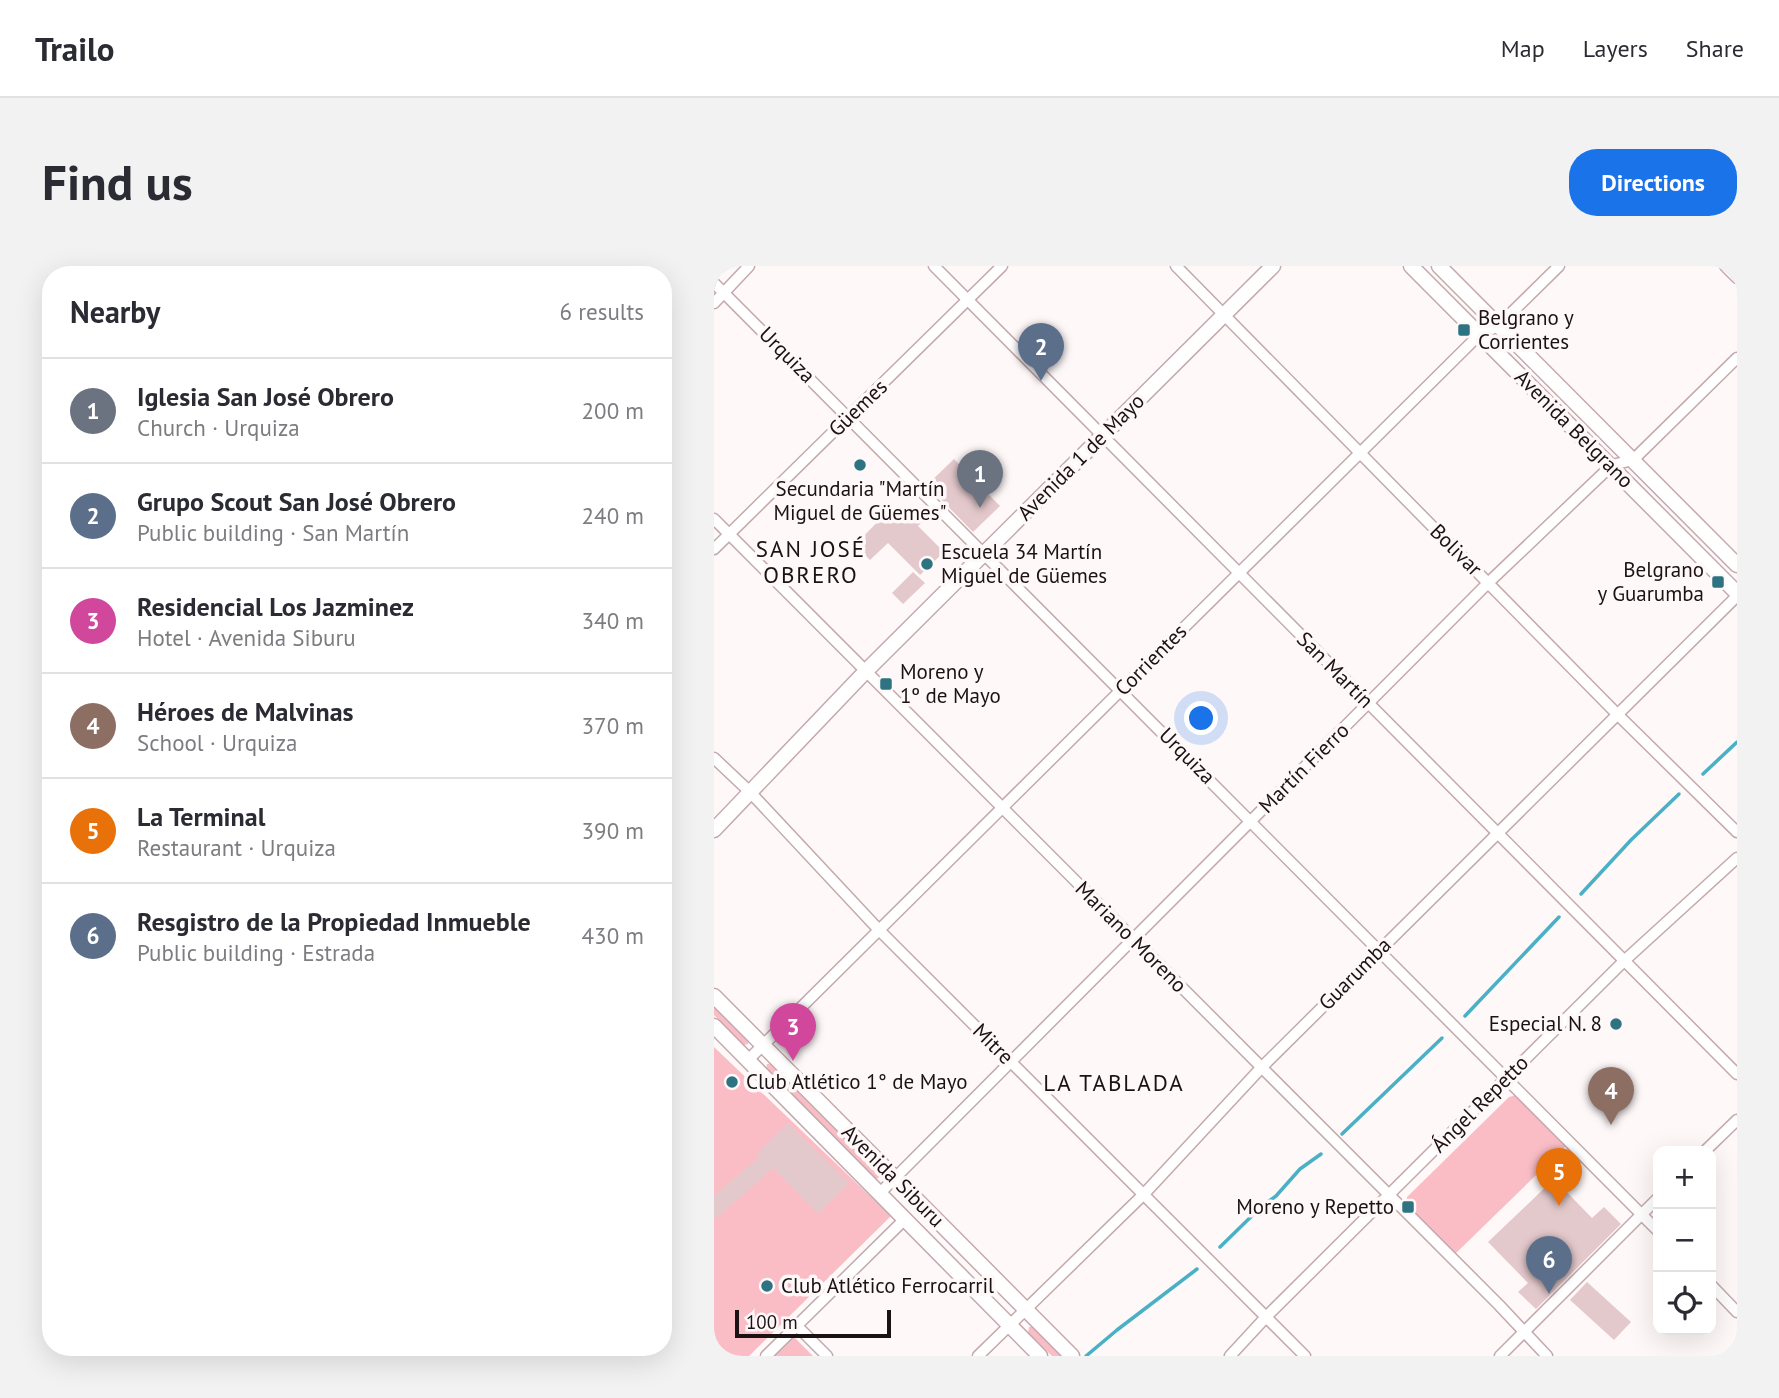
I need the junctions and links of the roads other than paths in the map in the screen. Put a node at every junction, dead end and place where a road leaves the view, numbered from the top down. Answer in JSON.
{"nodes":[{"id":1,"x":749,"y":266,"type":"edge"},
{"id":2,"x":934,"y":266,"type":"edge"},
{"id":3,"x":1002,"y":266,"type":"edge"},
{"id":4,"x":1176,"y":266,"type":"edge"},
{"id":5,"x":1273,"y":266,"type":"edge"},
{"id":6,"x":1411,"y":266,"type":"edge"},
{"id":7,"x":1439,"y":266,"type":"edge"},
{"id":8,"x":1559,"y":266,"type":"edge"},
{"id":9,"x":1725,"y":266,"type":"edge"},
{"id":10,"x":1737,"y":278,"type":"edge"},
{"id":11,"x":714,"y":283,"type":"edge"},
{"id":12,"x":724,"y":293,"type":"junction"},
{"id":13,"x":967,"y":300,"type":"junction"},
{"id":14,"x":714,"y":303,"type":"edge"},
{"id":15,"x":1224,"y":314,"type":"junction"},
{"id":16,"x":1498,"y":326,"type":"junction"},
{"id":17,"x":1479,"y":335,"type":"junction"},
{"id":18,"x":1737,"y":358,"type":"edge"},
{"id":19,"x":849,"y":416,"type":"junction"},
{"id":20,"x":1102,"y":436,"type":"junction"},
{"id":21,"x":1360,"y":453,"type":"junction"},
{"id":22,"x":1633,"y":460,"type":"junction"},
{"id":23,"x":1612,"y":465,"type":"junction"},
{"id":24,"x":714,"y":519,"type":"edge"},
{"id":25,"x":729,"y":534,"type":"junction"},
{"id":26,"x":714,"y":550,"type":"edge"},
{"id":27,"x":985,"y":553,"type":"junction"},
{"id":28,"x":1737,"y":565,"type":"edge"},
{"id":29,"x":1239,"y":573,"type":"junction"},
{"id":30,"x":1489,"y":583,"type":"junction"},
{"id":31,"x":1737,"y":594,"type":"edge"},
{"id":32,"x":865,"y":672,"type":"junction"},
{"id":33,"x":1121,"y":690,"type":"junction"},
{"id":34,"x":1368,"y":704,"type":"junction"},
{"id":35,"x":1617,"y":714,"type":"junction"},
{"id":36,"x":714,"y":758,"type":"edge"},
{"id":37,"x":750,"y":792,"type":"junction"},
{"id":38,"x":1002,"y":809,"type":"junction"},
{"id":39,"x":1251,"y":821,"type":"junction"},
{"id":40,"x":714,"y":830,"type":"edge"},
{"id":41,"x":1737,"y":832,"type":"edge"},
{"id":42,"x":1497,"y":833,"type":"junction"},
{"id":43,"x":1737,"y":858,"type":"edge"},
{"id":44,"x":879,"y":930,"type":"junction"},
{"id":45,"x":1133,"y":940,"type":"junction"},
{"id":46,"x":1379,"y":950,"type":"junction"},
{"id":47,"x":1624,"y":961,"type":"junction"},
{"id":48,"x":714,"y":996,"type":"edge"},
{"id":49,"x":714,"y":1026,"type":"edge"},
{"id":50,"x":764,"y":1045,"type":"junction"},
{"id":51,"x":748,"y":1060,"type":"junction"},
{"id":52,"x":1011,"y":1062,"type":"junction"},
{"id":53,"x":1261,"y":1068,"type":"junction"},
{"id":54,"x":1737,"y":1074,"type":"edge"},
{"id":55,"x":1506,"y":1078,"type":"junction"},
{"id":56,"x":1737,"y":1119,"type":"edge"},
{"id":57,"x":1710,"y":1146,"type":"edge"},
{"id":58,"x":894,"y":1178,"type":"junction"},
{"id":59,"x":880,"y":1193,"type":"junction"},
{"id":60,"x":1144,"y":1194,"type":"junction"},
{"id":61,"x":1389,"y":1195,"type":"junction"},
{"id":62,"x":1653,"y":1203,"type":"edge"},
{"id":63,"x":1642,"y":1214,"type":"junction"},
{"id":64,"x":905,"y":1219,"type":"junction"},
{"id":65,"x":1653,"y":1226,"type":"edge"},
{"id":66,"x":1716,"y":1289,"type":"edge"},
{"id":67,"x":1027,"y":1311,"type":"junction"},
{"id":68,"x":1737,"y":1312,"type":"edge"},
{"id":69,"x":1266,"y":1317,"type":"junction"},
{"id":70,"x":797,"y":1326,"type":"junction"},
{"id":71,"x":1011,"y":1327,"type":"junction"},
{"id":72,"x":1524,"y":1332,"type":"junction"},
{"id":73,"x":766,"y":1356,"type":"edge"},
{"id":74,"x":827,"y":1356,"type":"edge"},
{"id":75,"x":978,"y":1356,"type":"edge"},
{"id":76,"x":1040,"y":1356,"type":"edge"},
{"id":77,"x":1072,"y":1356,"type":"edge"},
{"id":78,"x":1230,"y":1356,"type":"edge"},
{"id":79,"x":1305,"y":1356,"type":"edge"},
{"id":80,"x":1500,"y":1356,"type":"edge"},
{"id":81,"x":1547,"y":1356,"type":"edge"}],
"edges":[{"from":1,"to":12,"type":"street"},
{"from":2,"to":13,"type":"street","name":"San Martín"},
{"from":3,"to":13,"type":"street","name":"Güemes"},
{"from":4,"to":15,"type":"street","name":"Bolivar"},
{"from":5,"to":15,"type":"main road","name":"Avenida 1 de Mayo"},
{"from":6,"to":17,"type":"main road","name":"Avenida Belgrano"},
{"from":7,"to":16,"type":"main road","name":"Avenida Belgrano"},
{"from":8,"to":16,"type":"street","name":"Corrientes"},
{"from":9,"to":10,"type":"street"},
{"from":11,"to":12,"type":"street","name":"Urquiza"},
{"from":12,"to":14,"type":"street"},
{"from":12,"to":19,"type":"street","name":"Urquiza"},
{"from":13,"to":19,"type":"street","name":"Güemes"},
{"from":13,"to":20,"type":"street","name":"San Martín"},
{"from":15,"to":20,"type":"main road","name":"Avenida 1 de Mayo"},
{"from":15,"to":21,"type":"street","name":"Bolivar"},
{"from":16,"to":17,"type":"street","name":"Corrientes"},
{"from":16,"to":22,"type":"main road","name":"Avenida Belgrano"},
{"from":17,"to":21,"type":"street","name":"Corrientes"},
{"from":17,"to":23,"type":"main road","name":"Avenida Belgrano"},
{"from":18,"to":22,"type":"street"},
{"from":19,"to":25,"type":"street","name":"Güemes"},
{"from":19,"to":27,"type":"street","name":"Urquiza"},
{"from":20,"to":27,"type":"main road","name":"Avenida 1 de Mayo"},
{"from":20,"to":29,"type":"street","name":"San Martín"},
{"from":21,"to":29,"type":"street","name":"Corrientes"},
{"from":21,"to":30,"type":"street","name":"Bolivar"},
{"from":22,"to":23,"type":"street"},
{"from":22,"to":28,"type":"main road","name":"Avenida Belgrano"},
{"from":23,"to":30,"type":"street","name":"Martín Fierro"},
{"from":23,"to":31,"type":"main road","name":"Avenida Belgrano"},
{"from":24,"to":25,"type":"street","name":"Mariano Moreno"},
{"from":25,"to":26,"type":"street","name":"Güemes"},
{"from":25,"to":32,"type":"street","name":"Mariano Moreno"},
{"from":27,"to":32,"type":"main road","name":"Avenida 1 de Mayo"},
{"from":27,"to":33,"type":"street","name":"Urquiza"},
{"from":29,"to":33,"type":"street","name":"Corrientes"},
{"from":29,"to":34,"type":"street","name":"San Martín"},
{"from":30,"to":34,"type":"street","name":"Martín Fierro"},
{"from":30,"to":35,"type":"street","name":"Bolivar"},
{"from":31,"to":35,"type":"street","name":"Guarumba"},
{"from":32,"to":37,"type":"main road","name":"Avenida 1 de Mayo"},
{"from":32,"to":38,"type":"street","name":"Mariano Moreno"},
{"from":33,"to":38,"type":"street","name":"Corrientes"},
{"from":33,"to":39,"type":"street","name":"Urquiza"},
{"from":34,"to":39,"type":"street","name":"Martín Fierro"},
{"from":34,"to":42,"type":"street","name":"San Martín"},
{"from":35,"to":41,"type":"street","name":"Bolivar"},
{"from":35,"to":42,"type":"street","name":"Guarumba"},
{"from":36,"to":37,"type":"street","name":"Mitre"},
{"from":37,"to":40,"type":"main road","name":"Avenida 1 de Mayo"},
{"from":37,"to":44,"type":"street","name":"Mitre"},
{"from":38,"to":44,"type":"street","name":"Corrientes"},
{"from":38,"to":45,"type":"street","name":"Mariano Moreno"},
{"from":39,"to":45,"type":"street","name":"Martín Fierro"},
{"from":39,"to":46,"type":"street","name":"Urquiza"},
{"from":42,"to":46,"type":"street","name":"Guarumba"},
{"from":42,"to":47,"type":"street","name":"San Martín"},
{"from":43,"to":47,"type":"street","name":"Ángel Repetto"},
{"from":44,"to":50,"type":"street","name":"Corrientes"},
{"from":44,"to":52,"type":"street","name":"Mitre"},
{"from":45,"to":52,"type":"street","name":"Martín Fierro"},
{"from":45,"to":53,"type":"street","name":"Mariano Moreno"},
{"from":46,"to":53,"type":"street","name":"Guarumba"},
{"from":46,"to":55,"type":"street","name":"Urquiza"},
{"from":47,"to":54,"type":"street","name":"San Martín"},
{"from":47,"to":55,"type":"street","name":"Ángel Repetto"},
{"from":48,"to":50,"type":"main road","name":"Avenida Siburu"},
{"from":49,"to":51,"type":"main road","name":"Avenida Siburu"},
{"from":50,"to":51,"type":"street","name":"Corrientes"},
{"from":50,"to":58,"type":"main road","name":"Avenida Siburu"},
{"from":51,"to":59,"type":"main road","name":"Avenida Siburu"},
{"from":52,"to":58,"type":"street","name":"Martín Fierro"},
{"from":52,"to":60,"type":"street","name":"Mitre"},
{"from":53,"to":60,"type":"street","name":"Guarumba"},
{"from":53,"to":61,"type":"street","name":"Mariano Moreno"},
{"from":55,"to":61,"type":"street","name":"Ángel Repetto"},
{"from":55,"to":63,"type":"street","name":"Urquiza"},
{"from":56,"to":57,"type":"street"},
{"from":58,"to":59,"type":"street","name":"Martín Fierro"},
{"from":58,"to":67,"type":"main road","name":"Avenida Siburu"},
{"from":59,"to":64,"type":"main road","name":"Avenida Siburu"},
{"from":60,"to":67,"type":"street","name":"Guarumba"},
{"from":60,"to":69,"type":"street","name":"Mitre"},
{"from":61,"to":69,"type":"street","name":"Ángel Repetto"},
{"from":61,"to":72,"type":"street","name":"Mariano Moreno"},
{"from":62,"to":63,"type":"street"},
{"from":63,"to":65,"type":"street","name":"Urquiza"},
{"from":63,"to":72,"type":"street"},
{"from":64,"to":70,"type":"street"},
{"from":64,"to":71,"type":"main road","name":"Avenida Siburu"},
{"from":66,"to":68,"type":"street"},
{"from":67,"to":71,"type":"street","name":"Guarumba"},
{"from":67,"to":77,"type":"main road","name":"Avenida Siburu"},
{"from":69,"to":78,"type":"street","name":"Ángel Repetto"},
{"from":69,"to":79,"type":"street","name":"Mitre"},
{"from":70,"to":73,"type":"street"},
{"from":70,"to":74,"type":"street"},
{"from":71,"to":75,"type":"street","name":"Guarumba"},
{"from":71,"to":76,"type":"main road","name":"Avenida Siburu"},
{"from":72,"to":80,"type":"street"},
{"from":72,"to":81,"type":"street","name":"Mariano Moreno"}]}
